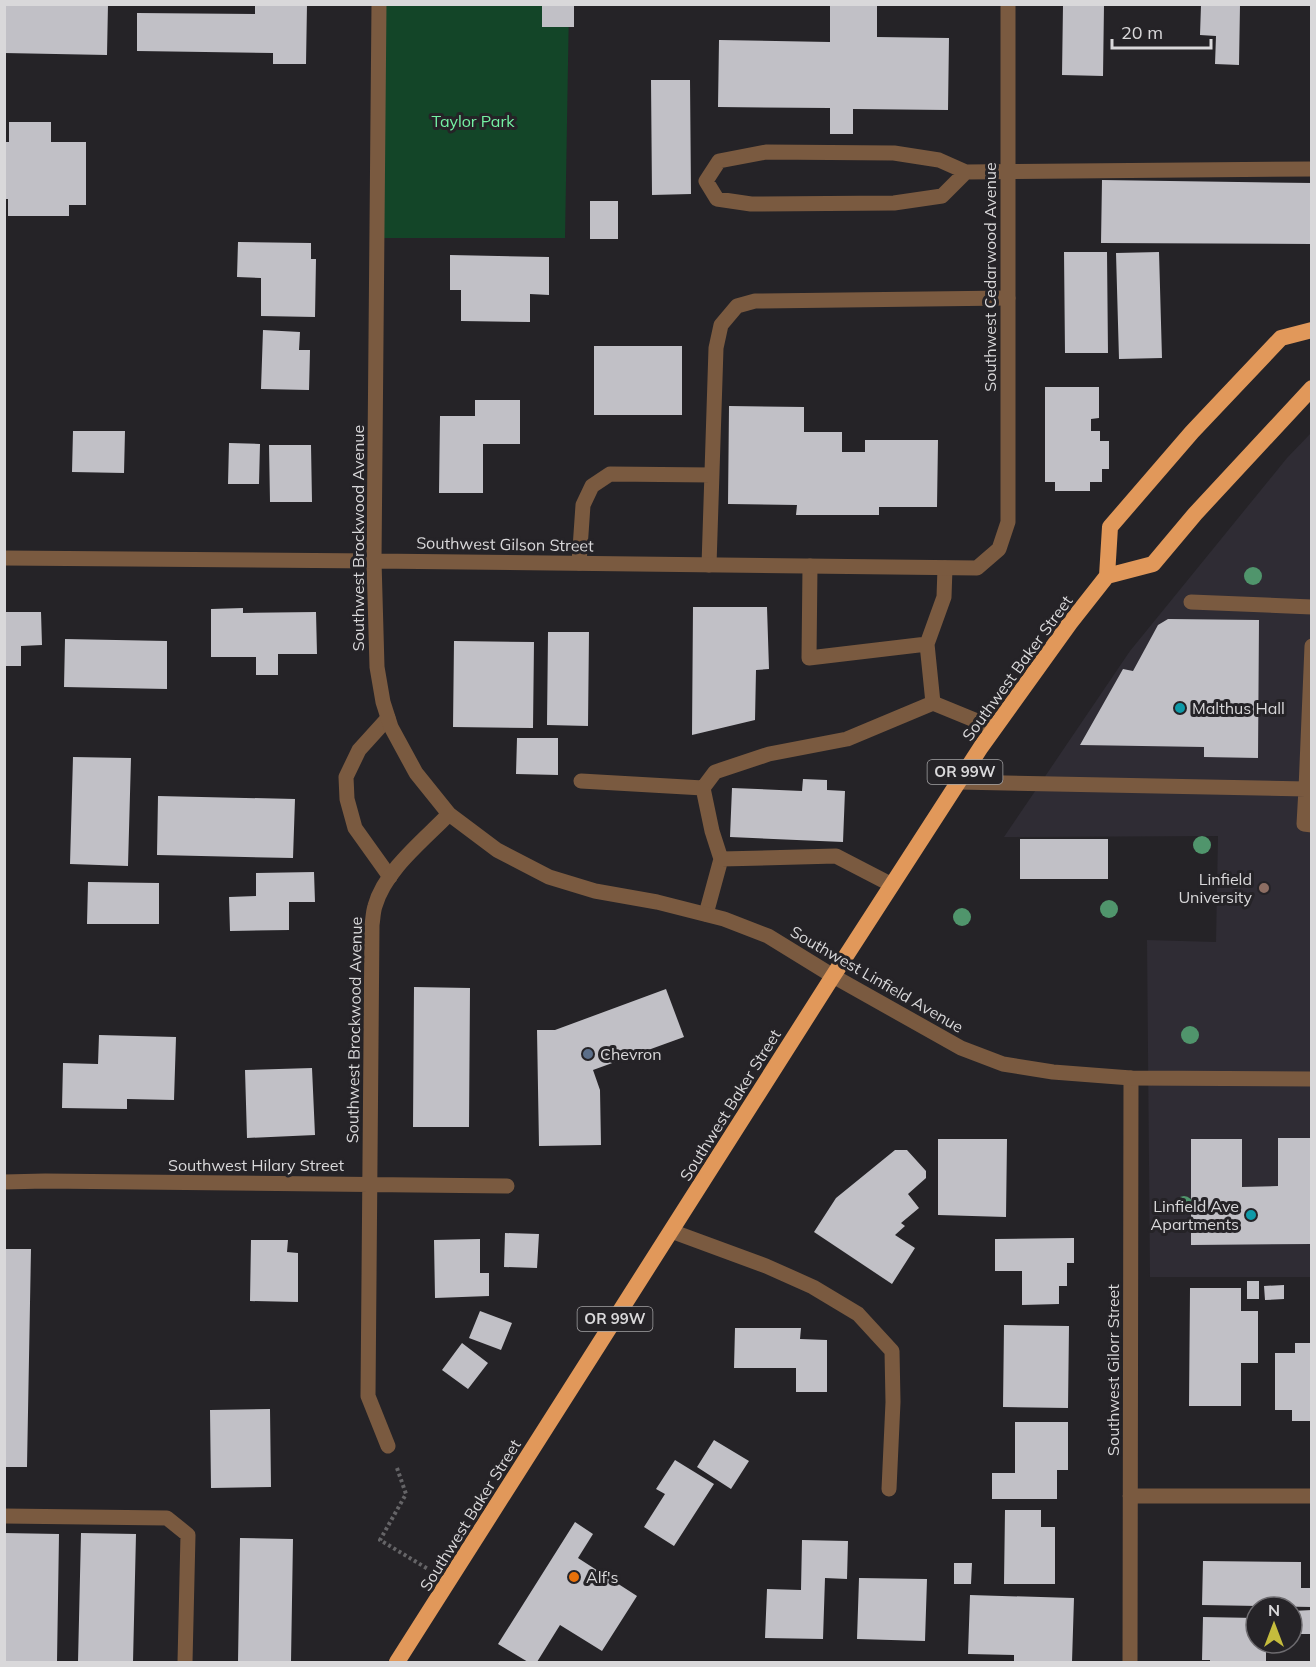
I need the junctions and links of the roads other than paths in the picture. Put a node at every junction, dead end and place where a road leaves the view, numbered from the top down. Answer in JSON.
{"nodes":[{"id":1,"x":379,"y":4,"type":"edge"},
{"id":2,"x":1008,"y":4,"type":"edge"},
{"id":3,"x":1311,"y":169,"type":"edge"},
{"id":4,"x":966,"y":172,"type":"junction"},
{"id":5,"x":1008,"y":172,"type":"junction"},
{"id":6,"x":1008,"y":298,"type":"junction"},
{"id":7,"x":1311,"y":330,"type":"edge"},
{"id":8,"x":1311,"y":388,"type":"edge"},
{"id":9,"x":712,"y":476,"type":"junction"},
{"id":10,"x":999,"y":549,"type":"joint"},
{"id":11,"x":4,"y":558,"type":"edge"},
{"id":12,"x":374,"y":561,"type":"junction"},
{"id":13,"x":579,"y":563,"type":"junction"},
{"id":14,"x":709,"y":565,"type":"junction"},
{"id":15,"x":810,"y":566,"type":"junction"},
{"id":16,"x":945,"y":568,"type":"junction"},
{"id":17,"x":1107,"y":576,"type":"junction"},
{"id":18,"x":1191,"y":602,"type":"dead end"},
{"id":19,"x":1311,"y":607,"type":"edge"},
{"id":20,"x":927,"y":644,"type":"junction"},
{"id":21,"x":1311,"y":646,"type":"edge"},
{"id":22,"x":933,"y":703,"type":"junction"},
{"id":23,"x":388,"y":717,"type":"junction"},
{"id":24,"x":994,"y":728,"type":"junction"},
{"id":25,"x":581,"y":782,"type":"dead end"},
{"id":26,"x":958,"y":782,"type":"junction"},
{"id":27,"x":704,"y":788,"type":"junction"},
{"id":28,"x":1306,"y":789,"type":"junction"},
{"id":29,"x":449,"y":814,"type":"junction"},
{"id":30,"x":1311,"y":825,"type":"edge"},
{"id":31,"x":721,"y":859,"type":"junction"},
{"id":32,"x":390,"y":877,"type":"junction"},
{"id":33,"x":892,"y":885,"type":"junction"},
{"id":34,"x":706,"y":914,"type":"junction"},
{"id":35,"x":833,"y":976,"type":"junction"},
{"id":36,"x":1131,"y":1078,"type":"junction"},
{"id":37,"x":1311,"y":1079,"type":"edge"},
{"id":38,"x":4,"y":1182,"type":"edge"},
{"id":39,"x":370,"y":1184,"type":"junction"},
{"id":40,"x":507,"y":1186,"type":"dead end"},
{"id":41,"x":671,"y":1231,"type":"junction"},
{"id":42,"x":388,"y":1446,"type":"road end"},
{"id":43,"x":889,"y":1489,"type":"dead end"},
{"id":44,"x":1130,"y":1496,"type":"junction"},
{"id":45,"x":1311,"y":1496,"type":"edge"},
{"id":46,"x":4,"y":1516,"type":"edge"},
{"id":47,"x":185,"y":1662,"type":"edge"},
{"id":48,"x":397,"y":1662,"type":"edge"},
{"id":49,"x":1130,"y":1662,"type":"edge"}],
"edges":[{"from":1,"to":12,"type":"street","name":"Southwest Brockwood Avenue"},
{"from":2,"to":5,"type":"street","name":"Southwest Cedarwood Avenue"},
{"from":3,"to":5,"type":"street"},
{"from":4,"to":4,"type":"street"},
{"from":4,"to":5,"type":"street"},
{"from":5,"to":6,"type":"street","name":"Southwest Cedarwood Avenue"},
{"from":6,"to":9,"type":"street"},
{"from":6,"to":10,"type":"street","name":"Southwest Cedarwood Avenue"},
{"from":7,"to":17,"type":"highway"},
{"from":8,"to":17,"type":"highway"},
{"from":9,"to":13,"type":"street"},
{"from":9,"to":14,"type":"street"},
{"from":10,"to":16,"type":"street","name":"Southwest Gilson Street"},
{"from":11,"to":12,"type":"street","name":"Southwest Gilson Street"},
{"from":12,"to":13,"type":"street","name":"Southwest Gilson Street"},
{"from":12,"to":23,"type":"street","name":"Southwest Brockwood Avenue"},
{"from":13,"to":14,"type":"street","name":"Southwest Gilson Street"},
{"from":14,"to":15,"type":"street","name":"Southwest Gilson Street"},
{"from":15,"to":16,"type":"street","name":"Southwest Gilson Street"},
{"from":15,"to":20,"type":"street"},
{"from":16,"to":20,"type":"street"},
{"from":17,"to":24,"type":"highway","name":"Southwest Baker Street","number":"OR 99W"},
{"from":18,"to":19,"type":"street"},
{"from":20,"to":22,"type":"street"},
{"from":21,"to":28,"type":"street"},
{"from":22,"to":24,"type":"street"},
{"from":22,"to":27,"type":"street"},
{"from":23,"to":29,"type":"street","name":"Southwest Brockwood Avenue"},
{"from":23,"to":32,"type":"street"},
{"from":24,"to":26,"type":"highway","name":"Southwest Baker Street","number":"OR 99W"},
{"from":25,"to":27,"type":"street"},
{"from":26,"to":28,"type":"street"},
{"from":26,"to":33,"type":"highway","name":"Southwest Baker Street","number":"OR 99W"},
{"from":27,"to":31,"type":"street"},
{"from":28,"to":30,"type":"street"},
{"from":29,"to":32,"type":"street","name":"Southwest Brockwood Avenue"},
{"from":29,"to":34,"type":"street","name":"Southwest Linfield Avenue"},
{"from":31,"to":33,"type":"street"},
{"from":31,"to":34,"type":"street"},
{"from":32,"to":39,"type":"street","name":"Southwest Brockwood Avenue"},
{"from":33,"to":35,"type":"highway","name":"Southwest Baker Street","number":"OR 99W"},
{"from":34,"to":35,"type":"street","name":"Southwest Linfield Avenue"},
{"from":35,"to":36,"type":"street","name":"Southwest Linfield Avenue"},
{"from":35,"to":41,"type":"highway","name":"Southwest Baker Street","number":"OR 99W"},
{"from":36,"to":37,"type":"street","name":"Southwest Linfield Avenue"},
{"from":36,"to":44,"type":"street","name":"Southwest Gilorr Street"},
{"from":38,"to":39,"type":"street","name":"Southwest Hilary Street"},
{"from":39,"to":40,"type":"street","name":"Southwest Hilary Street"},
{"from":39,"to":42,"type":"street","name":"Southwest Brockwood Avenue"},
{"from":41,"to":43,"type":"street"},
{"from":41,"to":48,"type":"highway","name":"Southwest Baker Street","number":"OR 99W"},
{"from":44,"to":45,"type":"street"},
{"from":44,"to":49,"type":"street","name":"Southwest Gilorr Street"},
{"from":46,"to":47,"type":"street"}]}
